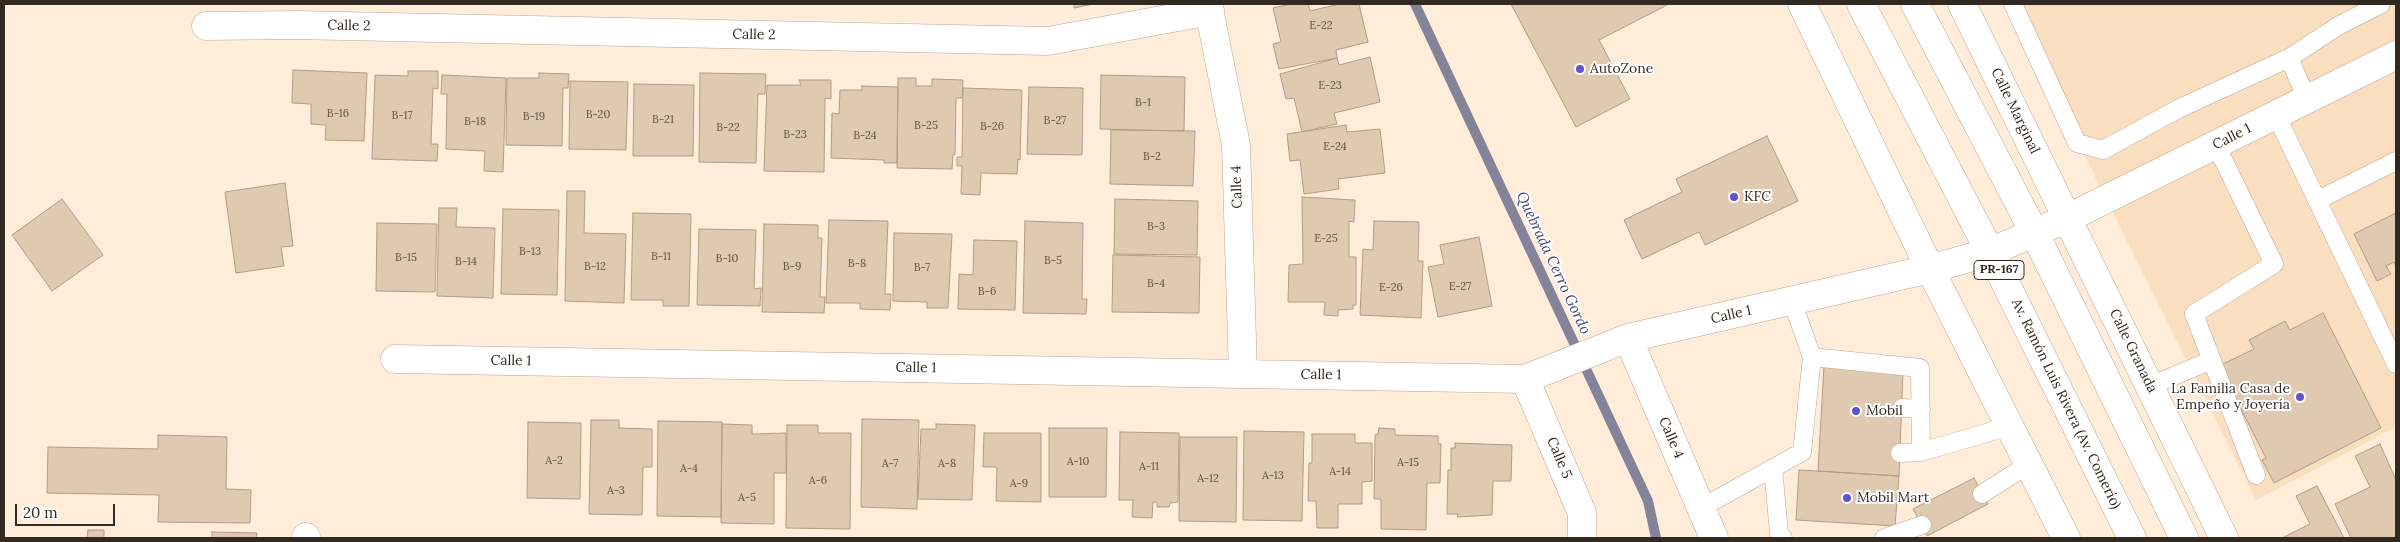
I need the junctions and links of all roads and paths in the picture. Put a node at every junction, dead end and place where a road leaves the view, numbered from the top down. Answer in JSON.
{"nodes":[{"id":1,"x":1802,"y":4,"type":"edge"},
{"id":2,"x":1861,"y":4,"type":"edge"},
{"id":3,"x":1915,"y":4,"type":"edge"},
{"id":4,"x":1962,"y":4,"type":"edge"},
{"id":5,"x":2013,"y":4,"type":"edge"},
{"id":6,"x":2381,"y":4,"type":"edge"},
{"id":7,"x":1209,"y":7,"type":"edge"},
{"id":8,"x":296,"y":14,"type":"edge"},
{"id":9,"x":206,"y":26,"type":"dead end"},
{"id":10,"x":2396,"y":55,"type":"edge"},
{"id":11,"x":2289,"y":58,"type":"junction"},
{"id":12,"x":2307,"y":100,"type":"junction"},
{"id":13,"x":2276,"y":114,"type":"junction"},
{"id":14,"x":2216,"y":145,"type":"junction"},
{"id":15,"x":2396,"y":161,"type":"edge"},
{"id":16,"x":2318,"y":200,"type":"junction"},
{"id":17,"x":2068,"y":218,"type":"junction"},
{"id":18,"x":2034,"y":232,"type":"junction"},
{"id":19,"x":1990,"y":252,"type":"junction"},
{"id":20,"x":1930,"y":269,"type":"junction"},
{"id":21,"x":1792,"y":301,"type":"junction"},
{"id":22,"x":1628,"y":338,"type":"junction"},
{"id":23,"x":1812,"y":357,"type":"junction"},
{"id":24,"x":395,"y":359,"type":"dead end"},
{"id":25,"x":2212,"y":360,"type":"junction"},
{"id":26,"x":2396,"y":364,"type":"edge"},
{"id":27,"x":1243,"y":374,"type":"junction"},
{"id":28,"x":1525,"y":379,"type":"junction"},
{"id":29,"x":2150,"y":386,"type":"junction"},
{"id":30,"x":1902,"y":408,"type":"dead end"},
{"id":31,"x":1921,"y":409,"type":"junction"},
{"id":32,"x":2010,"y":426,"type":"junction"},
{"id":33,"x":1921,"y":452,"type":"junction"},
{"id":34,"x":1900,"y":453,"type":"dead end"},
{"id":35,"x":2029,"y":464,"type":"junction"},
{"id":36,"x":1773,"y":468,"type":"junction"},
{"id":37,"x":2256,"y":475,"type":"dead end"},
{"id":38,"x":1982,"y":494,"type":"dead end"},
{"id":39,"x":1701,"y":508,"type":"junction"},
{"id":40,"x":1922,"y":525,"type":"dead end"},
{"id":41,"x":1582,"y":538,"type":"edge"},
{"id":42,"x":1714,"y":538,"type":"edge"},
{"id":43,"x":1783,"y":538,"type":"edge"},
{"id":44,"x":1884,"y":538,"type":"edge"},
{"id":45,"x":2066,"y":538,"type":"edge"},
{"id":46,"x":2132,"y":538,"type":"edge"},
{"id":47,"x":2184,"y":538,"type":"edge"},
{"id":48,"x":2224,"y":538,"type":"edge"}],
"edges":[{"from":1,"to":20,"type":"street"},
{"from":2,"to":19,"type":"street","name":"Av. Ramón Luis Rivera (Av. Comerío)","number":"PR-167"},
{"from":3,"to":18,"type":"street"},
{"from":4,"to":17,"type":"street","name":"Calle Marginal"},
{"from":5,"to":11,"type":"lane"},
{"from":6,"to":11,"type":"lane"},
{"from":7,"to":8,"type":"street","name":"Calle 2"},
{"from":7,"to":27,"type":"street","name":"Calle 4"},
{"from":8,"to":9,"type":"street","name":"Calle 2"},
{"from":10,"to":12,"type":"street","name":"Calle 1"},
{"from":11,"to":12,"type":"lane"},
{"from":12,"to":13,"type":"street","name":"Calle 1"},
{"from":13,"to":14,"type":"street","name":"Calle 1"},
{"from":13,"to":16,"type":"lane"},
{"from":14,"to":17,"type":"street","name":"Calle 1"},
{"from":14,"to":25,"type":"lane"},
{"from":15,"to":16,"type":"lane"},
{"from":16,"to":26,"type":"lane"},
{"from":17,"to":18,"type":"street","name":"Calle 1"},
{"from":17,"to":29,"type":"street","name":"Calle Granada"},
{"from":18,"to":19,"type":"street","name":"Calle 1"},
{"from":18,"to":47,"type":"street"},
{"from":19,"to":20,"type":"street","name":"Calle 1"},
{"from":19,"to":46,"type":"street","name":"Av. Ramón Luis Rivera (Av. Comerío)","number":"PR-167"},
{"from":20,"to":21,"type":"street","name":"Calle 1"},
{"from":20,"to":32,"type":"street"},
{"from":21,"to":22,"type":"street","name":"Calle 1"},
{"from":21,"to":23,"type":"lane"},
{"from":22,"to":28,"type":"street","name":"Calle 1"},
{"from":22,"to":39,"type":"street","name":"Calle 4"},
{"from":23,"to":31,"type":"lane"},
{"from":23,"to":36,"type":"lane"},
{"from":24,"to":27,"type":"street","name":"Calle 1"},
{"from":25,"to":29,"type":"lane"},
{"from":25,"to":37,"type":"lane"},
{"from":27,"to":28,"type":"street","name":"Calle 1"},
{"from":28,"to":41,"type":"street","name":"Calle 5"},
{"from":29,"to":48,"type":"street","name":"Calle Granada"},
{"from":30,"to":31,"type":"lane"},
{"from":31,"to":33,"type":"lane"},
{"from":32,"to":33,"type":"lane"},
{"from":32,"to":35,"type":"street"},
{"from":33,"to":34,"type":"lane"},
{"from":35,"to":38,"type":"lane"},
{"from":35,"to":45,"type":"street"},
{"from":36,"to":39,"type":"lane"},
{"from":36,"to":43,"type":"lane"},
{"from":39,"to":42,"type":"street","name":"Calle 4"},
{"from":40,"to":44,"type":"lane"}]}
